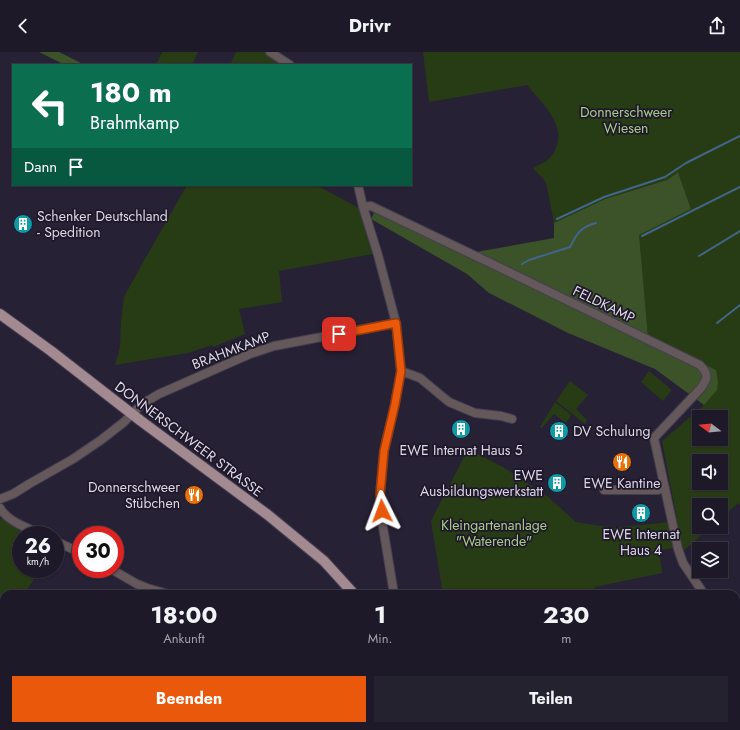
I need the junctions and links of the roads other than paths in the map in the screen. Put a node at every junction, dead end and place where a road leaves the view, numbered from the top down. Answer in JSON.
{"nodes":[{"id":1,"x":270,"y":52,"type":"edge"},
{"id":2,"x":288,"y":64,"type":"edge"},
{"id":3,"x":358,"y":186,"type":"edge"},
{"id":4,"x":363,"y":208,"type":"junction"},
{"id":5,"x":0,"y":314,"type":"edge"},
{"id":6,"x":396,"y":323,"type":"junction"},
{"id":7,"x":401,"y":371,"type":"junction"},
{"id":8,"x":132,"y":414,"type":"junction"},
{"id":9,"x":512,"y":419,"type":"dead end"},
{"id":10,"x":664,"y":488,"type":"junction"},
{"id":11,"x":604,"y":490,"type":"dead end"},
{"id":12,"x":0,"y":499,"type":"edge"},
{"id":13,"x":0,"y":508,"type":"edge"},
{"id":14,"x":24,"y":526,"type":"edge"},
{"id":15,"x":124,"y":576,"type":"edge"},
{"id":16,"x":154,"y":590,"type":"edge"},
{"id":17,"x":350,"y":590,"type":"edge"},
{"id":18,"x":393,"y":590,"type":"edge"},
{"id":19,"x":701,"y":590,"type":"edge"}],
"edges":[{"from":1,"to":2,"type":"street"},
{"from":3,"to":4,"type":"street"},
{"from":4,"to":6,"type":"street"},
{"from":4,"to":10,"type":"street","name":"FELDKAMP"},
{"from":5,"to":8,"type":"main road","name":"DONNERSCHWEER STRASSE"},
{"from":6,"to":7,"type":"street"},
{"from":6,"to":8,"type":"street","name":"BRAHMKAMP"},
{"from":7,"to":9,"type":"street"},
{"from":7,"to":18,"type":"street"},
{"from":8,"to":12,"type":"street","name":"BRAHMKAMP"},
{"from":8,"to":17,"type":"main road","name":"DONNERSCHWEER STRASSE"},
{"from":10,"to":11,"type":"street"},
{"from":10,"to":19,"type":"street","name":"FELDKAMP"},
{"from":13,"to":14,"type":"street"},
{"from":15,"to":16,"type":"street"}]}
